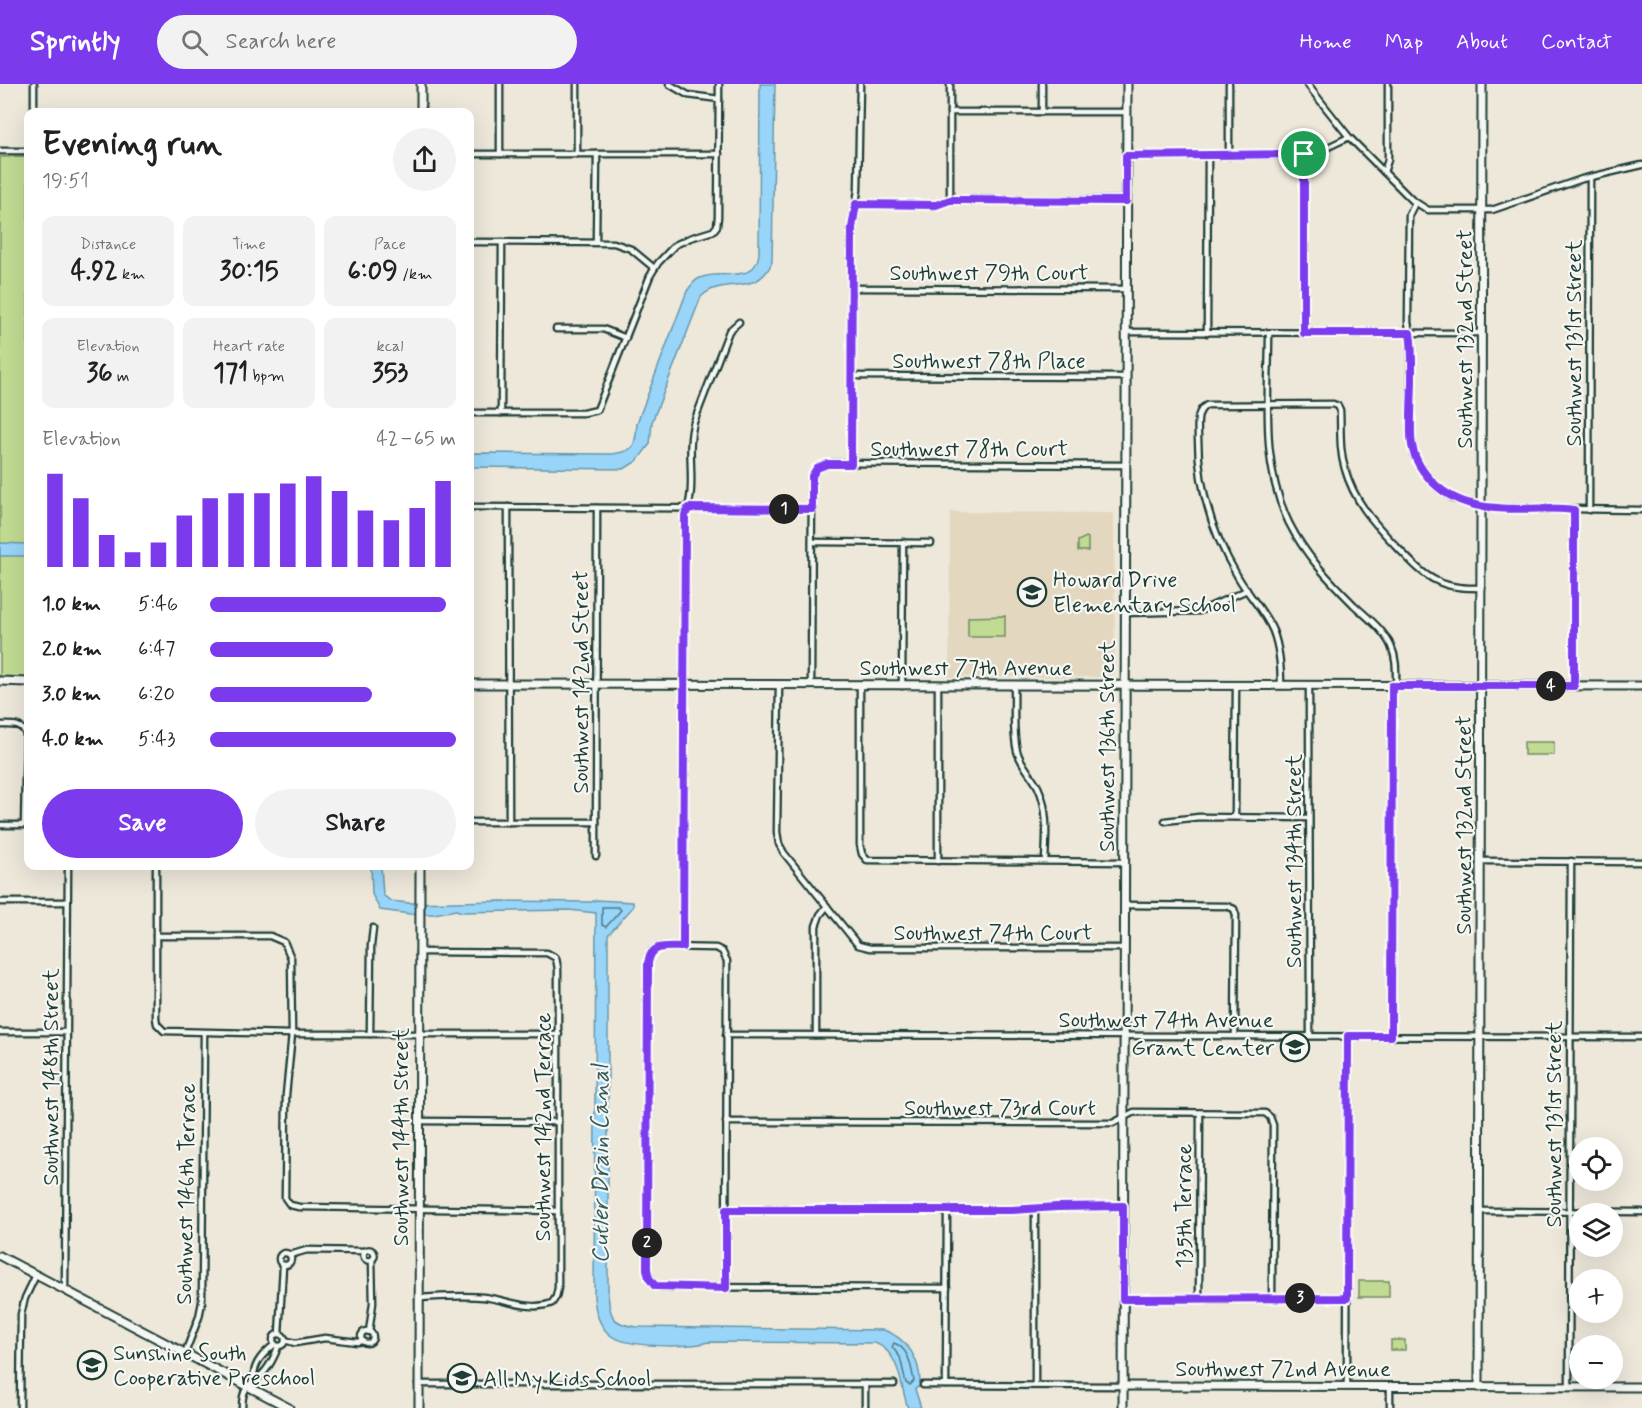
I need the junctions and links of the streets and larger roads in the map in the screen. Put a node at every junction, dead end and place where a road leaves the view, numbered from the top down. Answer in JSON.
{"nodes":[{"id":1,"x":34,"y":84,"type":"edge"},
{"id":2,"x":421,"y":84,"type":"edge"},
{"id":3,"x":500,"y":84,"type":"edge"},
{"id":4,"x":577,"y":84,"type":"edge"},
{"id":5,"x":669,"y":84,"type":"edge"},
{"id":6,"x":719,"y":84,"type":"edge"},
{"id":7,"x":860,"y":84,"type":"edge"},
{"id":8,"x":950,"y":84,"type":"edge"},
{"id":9,"x":1042,"y":84,"type":"edge"},
{"id":10,"x":1126,"y":84,"type":"edge"},
{"id":11,"x":1229,"y":84,"type":"edge"},
{"id":12,"x":1307,"y":84,"type":"edge"},
{"id":13,"x":1388,"y":84,"type":"edge"},
{"id":14,"x":1482,"y":84,"type":"edge"},
{"id":15,"x":719,"y":99,"type":"junction"},
{"id":16,"x":34,"y":108,"type":"edge"},
{"id":17,"x":421,"y":108,"type":"edge"},
{"id":18,"x":950,"y":112,"type":"junction"},
{"id":19,"x":1042,"y":112,"type":"junction"},
{"id":20,"x":1126,"y":112,"type":"junction"},
{"id":21,"x":1350,"y":137,"type":"junction"},
{"id":22,"x":0,"y":151,"type":"edge"},
{"id":23,"x":24,"y":151,"type":"edge"},
{"id":24,"x":474,"y":154,"type":"edge"},
{"id":25,"x":500,"y":154,"type":"junction"},
{"id":26,"x":577,"y":154,"type":"junction"},
{"id":27,"x":597,"y":154,"type":"junction"},
{"id":28,"x":718,"y":154,"type":"junction"},
{"id":29,"x":1304,"y":154,"type":"junction"},
{"id":30,"x":1126,"y":156,"type":"junction"},
{"id":31,"x":1208,"y":156,"type":"junction"},
{"id":32,"x":1229,"y":156,"type":"junction"},
{"id":33,"x":1642,"y":165,"type":"edge"},
{"id":34,"x":1384,"y":172,"type":"junction"},
{"id":35,"x":1590,"y":177,"type":"junction"},
{"id":36,"x":950,"y":200,"type":"junction"},
{"id":37,"x":1126,"y":201,"type":"junction"},
{"id":38,"x":1415,"y":203,"type":"junction"},
{"id":39,"x":856,"y":204,"type":"junction"},
{"id":40,"x":1483,"y":210,"type":"junction"},
{"id":41,"x":474,"y":242,"type":"edge"},
{"id":42,"x":502,"y":242,"type":"junction"},
{"id":43,"x":596,"y":242,"type":"junction"},
{"id":44,"x":654,"y":268,"type":"junction"},
{"id":45,"x":851,"y":288,"type":"junction"},
{"id":46,"x":1126,"y":289,"type":"junction"},
{"id":47,"x":740,"y":322,"type":"dead end"},
{"id":48,"x":556,"y":329,"type":"dead end"},
{"id":49,"x":1126,"y":332,"type":"junction"},
{"id":50,"x":1207,"y":333,"type":"junction"},
{"id":51,"x":1269,"y":333,"type":"junction"},
{"id":52,"x":1304,"y":333,"type":"junction"},
{"id":53,"x":1410,"y":333,"type":"junction"},
{"id":54,"x":1482,"y":333,"type":"junction"},
{"id":55,"x":626,"y":338,"type":"junction"},
{"id":56,"x":851,"y":376,"type":"junction"},
{"id":57,"x":1126,"y":377,"type":"junction"},
{"id":58,"x":1269,"y":404,"type":"junction"},
{"id":59,"x":474,"y":413,"type":"edge"},
{"id":60,"x":501,"y":413,"type":"junction"},
{"id":61,"x":851,"y":464,"type":"junction"},
{"id":62,"x":1125,"y":465,"type":"junction"},
{"id":63,"x":1482,"y":506,"type":"junction"},
{"id":64,"x":474,"y":507,"type":"edge"},
{"id":65,"x":508,"y":507,"type":"junction"},
{"id":66,"x":597,"y":508,"type":"junction"},
{"id":67,"x":688,"y":508,"type":"junction"},
{"id":68,"x":812,"y":509,"type":"junction"},
{"id":69,"x":1574,"y":510,"type":"junction"},
{"id":70,"x":1589,"y":510,"type":"junction"},
{"id":71,"x":1642,"y":510,"type":"edge"},
{"id":72,"x":812,"y":542,"type":"junction"},
{"id":73,"x":903,"y":542,"type":"junction"},
{"id":74,"x":931,"y":543,"type":"dead end"},
{"id":75,"x":1482,"y":588,"type":"junction"},
{"id":76,"x":1247,"y":590,"type":"junction"},
{"id":77,"x":1125,"y":613,"type":"junction"},
{"id":78,"x":0,"y":681,"type":"edge"},
{"id":79,"x":24,"y":682,"type":"edge"},
{"id":80,"x":474,"y":684,"type":"edge"},
{"id":81,"x":509,"y":684,"type":"junction"},
{"id":82,"x":596,"y":684,"type":"junction"},
{"id":83,"x":684,"y":684,"type":"junction"},
{"id":84,"x":779,"y":685,"type":"junction"},
{"id":85,"x":811,"y":685,"type":"junction"},
{"id":86,"x":860,"y":685,"type":"junction"},
{"id":87,"x":902,"y":686,"type":"junction"},
{"id":88,"x":938,"y":686,"type":"junction"},
{"id":89,"x":1014,"y":686,"type":"junction"},
{"id":90,"x":1123,"y":686,"type":"junction"},
{"id":91,"x":1236,"y":686,"type":"junction"},
{"id":92,"x":1394,"y":686,"type":"junction"},
{"id":93,"x":1481,"y":686,"type":"junction"},
{"id":94,"x":1574,"y":686,"type":"junction"},
{"id":95,"x":1642,"y":686,"type":"edge"},
{"id":96,"x":1281,"y":687,"type":"junction"},
{"id":97,"x":1309,"y":687,"type":"junction"},
{"id":98,"x":0,"y":725,"type":"edge"},
{"id":99,"x":24,"y":731,"type":"edge"},
{"id":100,"x":1235,"y":817,"type":"junction"},
{"id":101,"x":1309,"y":818,"type":"junction"},
{"id":102,"x":1165,"y":821,"type":"dead end"},
{"id":103,"x":474,"y":822,"type":"edge"},
{"id":104,"x":508,"y":822,"type":"junction"},
{"id":105,"x":596,"y":822,"type":"junction"},
{"id":106,"x":0,"y":825,"type":"edge"},
{"id":107,"x":24,"y":825,"type":"edge"},
{"id":108,"x":596,"y":856,"type":"dead end"},
{"id":109,"x":938,"y":861,"type":"junction"},
{"id":110,"x":1045,"y":861,"type":"junction"},
{"id":111,"x":1480,"y":861,"type":"junction"},
{"id":112,"x":1571,"y":861,"type":"junction"},
{"id":113,"x":1124,"y":862,"type":"junction"},
{"id":114,"x":1642,"y":862,"type":"edge"},
{"id":115,"x":68,"y":870,"type":"edge"},
{"id":116,"x":156,"y":870,"type":"edge"},
{"id":117,"x":420,"y":870,"type":"edge"},
{"id":118,"x":0,"y":902,"type":"edge"},
{"id":119,"x":67,"y":902,"type":"junction"},
{"id":120,"x":1124,"y":905,"type":"junction"},
{"id":121,"x":827,"y":906,"type":"junction"},
{"id":122,"x":373,"y":928,"type":"dead end"},
{"id":123,"x":156,"y":936,"type":"junction"},
{"id":124,"x":683,"y":947,"type":"junction"},
{"id":125,"x":1124,"y":948,"type":"junction"},
{"id":126,"x":419,"y":952,"type":"junction"},
{"id":127,"x":0,"y":1032,"type":"edge"},
{"id":128,"x":66,"y":1032,"type":"junction"},
{"id":129,"x":204,"y":1033,"type":"junction"},
{"id":130,"x":292,"y":1034,"type":"junction"},
{"id":131,"x":370,"y":1034,"type":"junction"},
{"id":132,"x":418,"y":1034,"type":"junction"},
{"id":133,"x":559,"y":1034,"type":"junction"},
{"id":134,"x":726,"y":1035,"type":"junction"},
{"id":135,"x":816,"y":1035,"type":"junction"},
{"id":136,"x":1124,"y":1036,"type":"junction"},
{"id":137,"x":1235,"y":1036,"type":"junction"},
{"id":138,"x":1310,"y":1036,"type":"junction"},
{"id":139,"x":1348,"y":1036,"type":"junction"},
{"id":140,"x":1391,"y":1036,"type":"junction"},
{"id":141,"x":1480,"y":1036,"type":"junction"},
{"id":142,"x":1569,"y":1036,"type":"junction"},
{"id":143,"x":1642,"y":1037,"type":"edge"},
{"id":144,"x":1200,"y":1113,"type":"junction"},
{"id":145,"x":1124,"y":1117,"type":"junction"},
{"id":146,"x":419,"y":1121,"type":"junction"},
{"id":147,"x":558,"y":1122,"type":"junction"},
{"id":148,"x":726,"y":1122,"type":"junction"},
{"id":149,"x":1569,"y":1203,"type":"edge"},
{"id":150,"x":1123,"y":1206,"type":"junction"},
{"id":151,"x":418,"y":1208,"type":"junction"},
{"id":152,"x":1035,"y":1209,"type":"junction"},
{"id":153,"x":726,"y":1210,"type":"junction"},
{"id":154,"x":947,"y":1210,"type":"junction"},
{"id":155,"x":558,"y":1211,"type":"junction"},
{"id":156,"x":1479,"y":1211,"type":"junction"},
{"id":157,"x":1569,"y":1212,"type":"edge"},
{"id":158,"x":1623,"y":1212,"type":"edge"},
{"id":159,"x":1642,"y":1212,"type":"edge"},
{"id":160,"x":290,"y":1255,"type":"junction"},
{"id":161,"x":0,"y":1256,"type":"edge"},
{"id":162,"x":1569,"y":1257,"type":"edge"},
{"id":163,"x":283,"y":1266,"type":"junction"},
{"id":164,"x":36,"y":1275,"type":"junction"},
{"id":165,"x":726,"y":1288,"type":"junction"},
{"id":166,"x":947,"y":1288,"type":"junction"},
{"id":167,"x":65,"y":1290,"type":"junction"},
{"id":168,"x":418,"y":1298,"type":"junction"},
{"id":169,"x":1199,"y":1298,"type":"junction"},
{"id":170,"x":1272,"y":1298,"type":"junction"},
{"id":171,"x":1347,"y":1298,"type":"junction"},
{"id":172,"x":1123,"y":1299,"type":"junction"},
{"id":173,"x":369,"y":1332,"type":"junction"},
{"id":174,"x":279,"y":1334,"type":"junction"},
{"id":175,"x":1569,"y":1335,"type":"edge"},
{"id":176,"x":285,"y":1340,"type":"junction"},
{"id":177,"x":362,"y":1341,"type":"junction"},
{"id":178,"x":277,"y":1345,"type":"junction"},
{"id":179,"x":185,"y":1353,"type":"junction"},
{"id":180,"x":254,"y":1378,"type":"junction"},
{"id":181,"x":418,"y":1384,"type":"junction"},
{"id":182,"x":865,"y":1384,"type":"junction"},
{"id":183,"x":894,"y":1384,"type":"dead end"},
{"id":184,"x":923,"y":1385,"type":"dead end"},
{"id":185,"x":946,"y":1385,"type":"junction"},
{"id":186,"x":1035,"y":1385,"type":"junction"},
{"id":187,"x":248,"y":1386,"type":"junction"},
{"id":188,"x":1123,"y":1386,"type":"junction"},
{"id":189,"x":1347,"y":1386,"type":"junction"},
{"id":190,"x":1390,"y":1386,"type":"junction"},
{"id":191,"x":1479,"y":1387,"type":"junction"},
{"id":192,"x":1569,"y":1387,"type":"edge"},
{"id":193,"x":1623,"y":1387,"type":"edge"},
{"id":194,"x":1642,"y":1387,"type":"edge"},
{"id":195,"x":20,"y":1408,"type":"edge"},
{"id":196,"x":242,"y":1408,"type":"edge"},
{"id":197,"x":289,"y":1408,"type":"edge"},
{"id":198,"x":418,"y":1408,"type":"edge"},
{"id":199,"x":865,"y":1408,"type":"edge"},
{"id":200,"x":1123,"y":1408,"type":"edge"},
{"id":201,"x":1390,"y":1408,"type":"edge"}],
"edges":[{"from":1,"to":16,"type":"street"},
{"from":2,"to":17,"type":"street"},
{"from":3,"to":25,"type":"street"},
{"from":4,"to":26,"type":"street"},
{"from":5,"to":15,"type":"street"},
{"from":6,"to":15,"type":"street"},
{"from":7,"to":39,"type":"street"},
{"from":8,"to":18,"type":"street"},
{"from":9,"to":19,"type":"street"},
{"from":10,"to":20,"type":"street","name":"Southwest 136th Street"},
{"from":11,"to":32,"type":"street"},
{"from":12,"to":21,"type":"street"},
{"from":13,"to":34,"type":"street"},
{"from":14,"to":40,"type":"street","name":"Southwest 132nd Street"},
{"from":15,"to":28,"type":"street"},
{"from":18,"to":19,"type":"street"},
{"from":18,"to":36,"type":"street"},
{"from":19,"to":20,"type":"street"},
{"from":20,"to":30,"type":"street","name":"Southwest 136th Street"},
{"from":21,"to":29,"type":"street"},
{"from":21,"to":34,"type":"street"},
{"from":22,"to":23,"type":"street"},
{"from":24,"to":25,"type":"street"},
{"from":25,"to":26,"type":"street"},
{"from":26,"to":27,"type":"street"},
{"from":27,"to":28,"type":"street"},
{"from":27,"to":43,"type":"street"},
{"from":28,"to":44,"type":"street"},
{"from":29,"to":32,"type":"street"},
{"from":29,"to":52,"type":"street"},
{"from":30,"to":31,"type":"street"},
{"from":30,"to":37,"type":"street","name":"Southwest 136th Street"},
{"from":31,"to":32,"type":"street"},
{"from":31,"to":50,"type":"street"},
{"from":33,"to":35,"type":"street"},
{"from":34,"to":38,"type":"street"},
{"from":35,"to":40,"type":"street"},
{"from":35,"to":70,"type":"street","name":"Southwest 131st Street"},
{"from":36,"to":37,"type":"street"},
{"from":36,"to":39,"type":"street"},
{"from":37,"to":46,"type":"street","name":"Southwest 136th Street"},
{"from":38,"to":40,"type":"street"},
{"from":38,"to":53,"type":"street"},
{"from":39,"to":45,"type":"street"},
{"from":40,"to":54,"type":"street","name":"Southwest 132nd Street"},
{"from":41,"to":42,"type":"street"},
{"from":42,"to":43,"type":"street"},
{"from":42,"to":60,"type":"street"},
{"from":43,"to":44,"type":"street"},
{"from":44,"to":55,"type":"street"},
{"from":45,"to":46,"type":"street","name":"Southwest 79th Court"},
{"from":45,"to":56,"type":"street"},
{"from":46,"to":49,"type":"street","name":"Southwest 136th Street"},
{"from":47,"to":67,"type":"street"},
{"from":48,"to":55,"type":"street"},
{"from":49,"to":50,"type":"street"},
{"from":49,"to":57,"type":"street","name":"Southwest 136th Street"},
{"from":50,"to":51,"type":"street"},
{"from":51,"to":52,"type":"street"},
{"from":51,"to":58,"type":"street"},
{"from":52,"to":53,"type":"street"},
{"from":53,"to":54,"type":"street"},
{"from":53,"to":63,"type":"street"},
{"from":54,"to":63,"type":"street","name":"Southwest 132nd Street"},
{"from":55,"to":60,"type":"street"},
{"from":56,"to":57,"type":"street","name":"Southwest 78th Place"},
{"from":56,"to":61,"type":"street"},
{"from":57,"to":62,"type":"street","name":"Southwest 136th Street"},
{"from":58,"to":75,"type":"street"},
{"from":58,"to":76,"type":"street"},
{"from":58,"to":92,"type":"street"},
{"from":59,"to":60,"type":"street"},
{"from":61,"to":62,"type":"street","name":"Southwest 78th Court"},
{"from":61,"to":68,"type":"street","name":"Southwest 78th Court"},
{"from":62,"to":77,"type":"street","name":"Southwest 136th Street"},
{"from":63,"to":69,"type":"street"},
{"from":63,"to":75,"type":"street","name":"Southwest 132nd Street"},
{"from":64,"to":65,"type":"street"},
{"from":65,"to":66,"type":"street"},
{"from":65,"to":81,"type":"street"},
{"from":66,"to":67,"type":"street"},
{"from":66,"to":82,"type":"street","name":"Southwest 142nd Street"},
{"from":67,"to":68,"type":"street"},
{"from":67,"to":83,"type":"street"},
{"from":68,"to":72,"type":"street"},
{"from":69,"to":70,"type":"street"},
{"from":69,"to":94,"type":"street"},
{"from":70,"to":71,"type":"street"},
{"from":72,"to":73,"type":"street"},
{"from":72,"to":85,"type":"street"},
{"from":73,"to":74,"type":"street"},
{"from":73,"to":87,"type":"street"},
{"from":75,"to":93,"type":"street","name":"Southwest 132nd Street"},
{"from":76,"to":77,"type":"street"},
{"from":76,"to":96,"type":"street"},
{"from":77,"to":90,"type":"street","name":"Southwest 136th Street"},
{"from":78,"to":79,"type":"street"},
{"from":80,"to":81,"type":"street","name":"Southwest 77th Avenue"},
{"from":81,"to":82,"type":"street","name":"Southwest 77th Avenue"},
{"from":81,"to":104,"type":"street"},
{"from":82,"to":83,"type":"street","name":"Southwest 77th Avenue"},
{"from":82,"to":105,"type":"street","name":"Southwest 142nd Street"},
{"from":83,"to":84,"type":"street","name":"Southwest 77th Avenue"},
{"from":83,"to":124,"type":"street"},
{"from":84,"to":85,"type":"street","name":"Southwest 77th Avenue"},
{"from":84,"to":121,"type":"street"},
{"from":85,"to":86,"type":"street","name":"Southwest 77th Avenue"},
{"from":86,"to":87,"type":"street","name":"Southwest 77th Avenue"},
{"from":86,"to":109,"type":"street"},
{"from":87,"to":88,"type":"street","name":"Southwest 77th Avenue"},
{"from":88,"to":89,"type":"street","name":"Southwest 77th Avenue"},
{"from":88,"to":109,"type":"street"},
{"from":89,"to":90,"type":"street","name":"Southwest 77th Avenue"},
{"from":89,"to":110,"type":"street"},
{"from":90,"to":91,"type":"street","name":"Southwest 77th Avenue"},
{"from":90,"to":113,"type":"street","name":"Southwest 136th Street"},
{"from":91,"to":96,"type":"street","name":"Southwest 77th Avenue"},
{"from":91,"to":100,"type":"street"},
{"from":92,"to":93,"type":"street","name":"Southwest 77th Avenue"},
{"from":92,"to":97,"type":"street","name":"Southwest 77th Avenue"},
{"from":92,"to":140,"type":"street"},
{"from":93,"to":94,"type":"street","name":"Southwest 77th Avenue"},
{"from":93,"to":111,"type":"street","name":"Southwest 132nd Street"},
{"from":94,"to":95,"type":"street","name":"Southwest 77th Avenue"},
{"from":96,"to":97,"type":"street","name":"Southwest 77th Avenue"},
{"from":97,"to":101,"type":"street","name":"Southwest 134th Street"},
{"from":98,"to":99,"type":"street"},
{"from":100,"to":101,"type":"street"},
{"from":100,"to":102,"type":"street"},
{"from":101,"to":138,"type":"street","name":"Southwest 134th Street"},
{"from":103,"to":104,"type":"street"},
{"from":104,"to":105,"type":"street"},
{"from":105,"to":108,"type":"street","name":"Southwest 142nd Street"},
{"from":106,"to":107,"type":"street"},
{"from":109,"to":110,"type":"street"},
{"from":110,"to":113,"type":"street"},
{"from":111,"to":112,"type":"street"},
{"from":111,"to":141,"type":"street","name":"Southwest 132nd Street"},
{"from":112,"to":114,"type":"street"},
{"from":112,"to":142,"type":"street","name":"Southwest 131st Street"},
{"from":113,"to":120,"type":"street","name":"Southwest 136th Street"},
{"from":115,"to":119,"type":"street","name":"Southwest 148th Street"},
{"from":116,"to":123,"type":"street"},
{"from":117,"to":126,"type":"street","name":"Southwest 144th Street"},
{"from":118,"to":119,"type":"street"},
{"from":119,"to":128,"type":"street","name":"Southwest 148th Street"},
{"from":120,"to":125,"type":"street","name":"Southwest 136th Street"},
{"from":120,"to":137,"type":"street"},
{"from":121,"to":125,"type":"street","name":"Southwest 74th Court"},
{"from":121,"to":135,"type":"street"},
{"from":122,"to":131,"type":"street"},
{"from":123,"to":129,"type":"street"},
{"from":123,"to":130,"type":"street"},
{"from":124,"to":134,"type":"street"},
{"from":124,"to":165,"type":"street"},
{"from":125,"to":136,"type":"street","name":"Southwest 136th Street"},
{"from":126,"to":132,"type":"street","name":"Southwest 144th Street"},
{"from":126,"to":133,"type":"street","name":"Southwest 142nd Terrace"},
{"from":127,"to":128,"type":"street"},
{"from":128,"to":167,"type":"street","name":"Southwest 148th Street"},
{"from":129,"to":130,"type":"street"},
{"from":129,"to":179,"type":"street","name":"Southwest 146th Terrace"},
{"from":130,"to":131,"type":"street"},
{"from":130,"to":151,"type":"street"},
{"from":131,"to":132,"type":"street"},
{"from":132,"to":133,"type":"street"},
{"from":132,"to":146,"type":"street","name":"Southwest 144th Street"},
{"from":133,"to":147,"type":"street","name":"Southwest 142nd Terrace"},
{"from":134,"to":135,"type":"street","name":"Southwest 74th Avenue"},
{"from":134,"to":148,"type":"street"},
{"from":135,"to":136,"type":"street","name":"Southwest 74th Avenue"},
{"from":136,"to":137,"type":"street","name":"Southwest 74th Avenue"},
{"from":136,"to":145,"type":"street","name":"Southwest 136th Street"},
{"from":137,"to":138,"type":"street","name":"Southwest 74th Avenue"},
{"from":138,"to":139,"type":"street","name":"Southwest 74th Avenue"},
{"from":139,"to":140,"type":"street","name":"Southwest 74th Avenue"},
{"from":139,"to":171,"type":"street"},
{"from":140,"to":141,"type":"street","name":"Southwest 74th Avenue"},
{"from":141,"to":142,"type":"street","name":"Southwest 74th Avenue"},
{"from":141,"to":156,"type":"street","name":"Southwest 132nd Street"},
{"from":142,"to":143,"type":"street","name":"Southwest 74th Avenue"},
{"from":142,"to":149,"type":"street","name":"Southwest 131st Street"},
{"from":144,"to":145,"type":"street","name":"Southwest 73rd Court"},
{"from":144,"to":169,"type":"street","name":"135th Terrace"},
{"from":144,"to":170,"type":"street","name":"Southwest 73rd Court"},
{"from":145,"to":148,"type":"street","name":"Southwest 73rd Court"},
{"from":145,"to":150,"type":"street","name":"Southwest 136th Street"},
{"from":146,"to":147,"type":"street"},
{"from":146,"to":151,"type":"street","name":"Southwest 144th Street"},
{"from":147,"to":155,"type":"street","name":"Southwest 142nd Terrace"},
{"from":148,"to":153,"type":"street"},
{"from":150,"to":152,"type":"street"},
{"from":150,"to":172,"type":"street","name":"Southwest 136th Street"},
{"from":151,"to":155,"type":"street"},
{"from":151,"to":168,"type":"street","name":"Southwest 144th Street"},
{"from":152,"to":154,"type":"street"},
{"from":152,"to":186,"type":"street"},
{"from":153,"to":154,"type":"street"},
{"from":153,"to":165,"type":"street"},
{"from":154,"to":166,"type":"street"},
{"from":155,"to":168,"type":"street","name":"Southwest 142nd Terrace"},
{"from":156,"to":157,"type":"street"},
{"from":156,"to":191,"type":"street","name":"Southwest 132nd Street"},
{"from":158,"to":159,"type":"street"},
{"from":160,"to":163,"type":"street"},
{"from":160,"to":163,"type":"street"},
{"from":160,"to":173,"type":"street"},
{"from":161,"to":164,"type":"street"},
{"from":162,"to":175,"type":"street","name":"Southwest 131st Street"},
{"from":163,"to":174,"type":"street"},
{"from":164,"to":167,"type":"street"},
{"from":164,"to":195,"type":"street"},
{"from":165,"to":166,"type":"street"},
{"from":166,"to":185,"type":"street"},
{"from":167,"to":179,"type":"street"},
{"from":168,"to":181,"type":"street","name":"Southwest 144th Street"},
{"from":169,"to":170,"type":"street"},
{"from":169,"to":172,"type":"street"},
{"from":170,"to":171,"type":"street"},
{"from":171,"to":189,"type":"street"},
{"from":172,"to":188,"type":"street","name":"Southwest 136th Street"},
{"from":173,"to":177,"type":"street"},
{"from":173,"to":177,"type":"street"},
{"from":174,"to":176,"type":"street"},
{"from":174,"to":178,"type":"street"},
{"from":176,"to":177,"type":"street"},
{"from":176,"to":178,"type":"street"},
{"from":178,"to":180,"type":"street"},
{"from":178,"to":180,"type":"street"},
{"from":179,"to":187,"type":"street"},
{"from":180,"to":187,"type":"street"},
{"from":181,"to":182,"type":"street"},
{"from":181,"to":198,"type":"street","name":"Southwest 144th Street"},
{"from":182,"to":183,"type":"street"},
{"from":182,"to":199,"type":"street"},
{"from":184,"to":185,"type":"street","name":"Southwest 72nd Avenue"},
{"from":185,"to":186,"type":"street","name":"Southwest 72nd Avenue"},
{"from":186,"to":188,"type":"street","name":"Southwest 72nd Avenue"},
{"from":187,"to":196,"type":"street"},
{"from":187,"to":197,"type":"street"},
{"from":188,"to":189,"type":"street","name":"Southwest 72nd Avenue"},
{"from":188,"to":200,"type":"street","name":"Southwest 136th Street"},
{"from":189,"to":190,"type":"street","name":"Southwest 72nd Avenue"},
{"from":190,"to":191,"type":"street","name":"Southwest 72nd Avenue"},
{"from":190,"to":201,"type":"street"},
{"from":191,"to":192,"type":"street","name":"Southwest 72nd Avenue"},
{"from":193,"to":194,"type":"street","name":"Southwest 72nd Avenue"}]}
